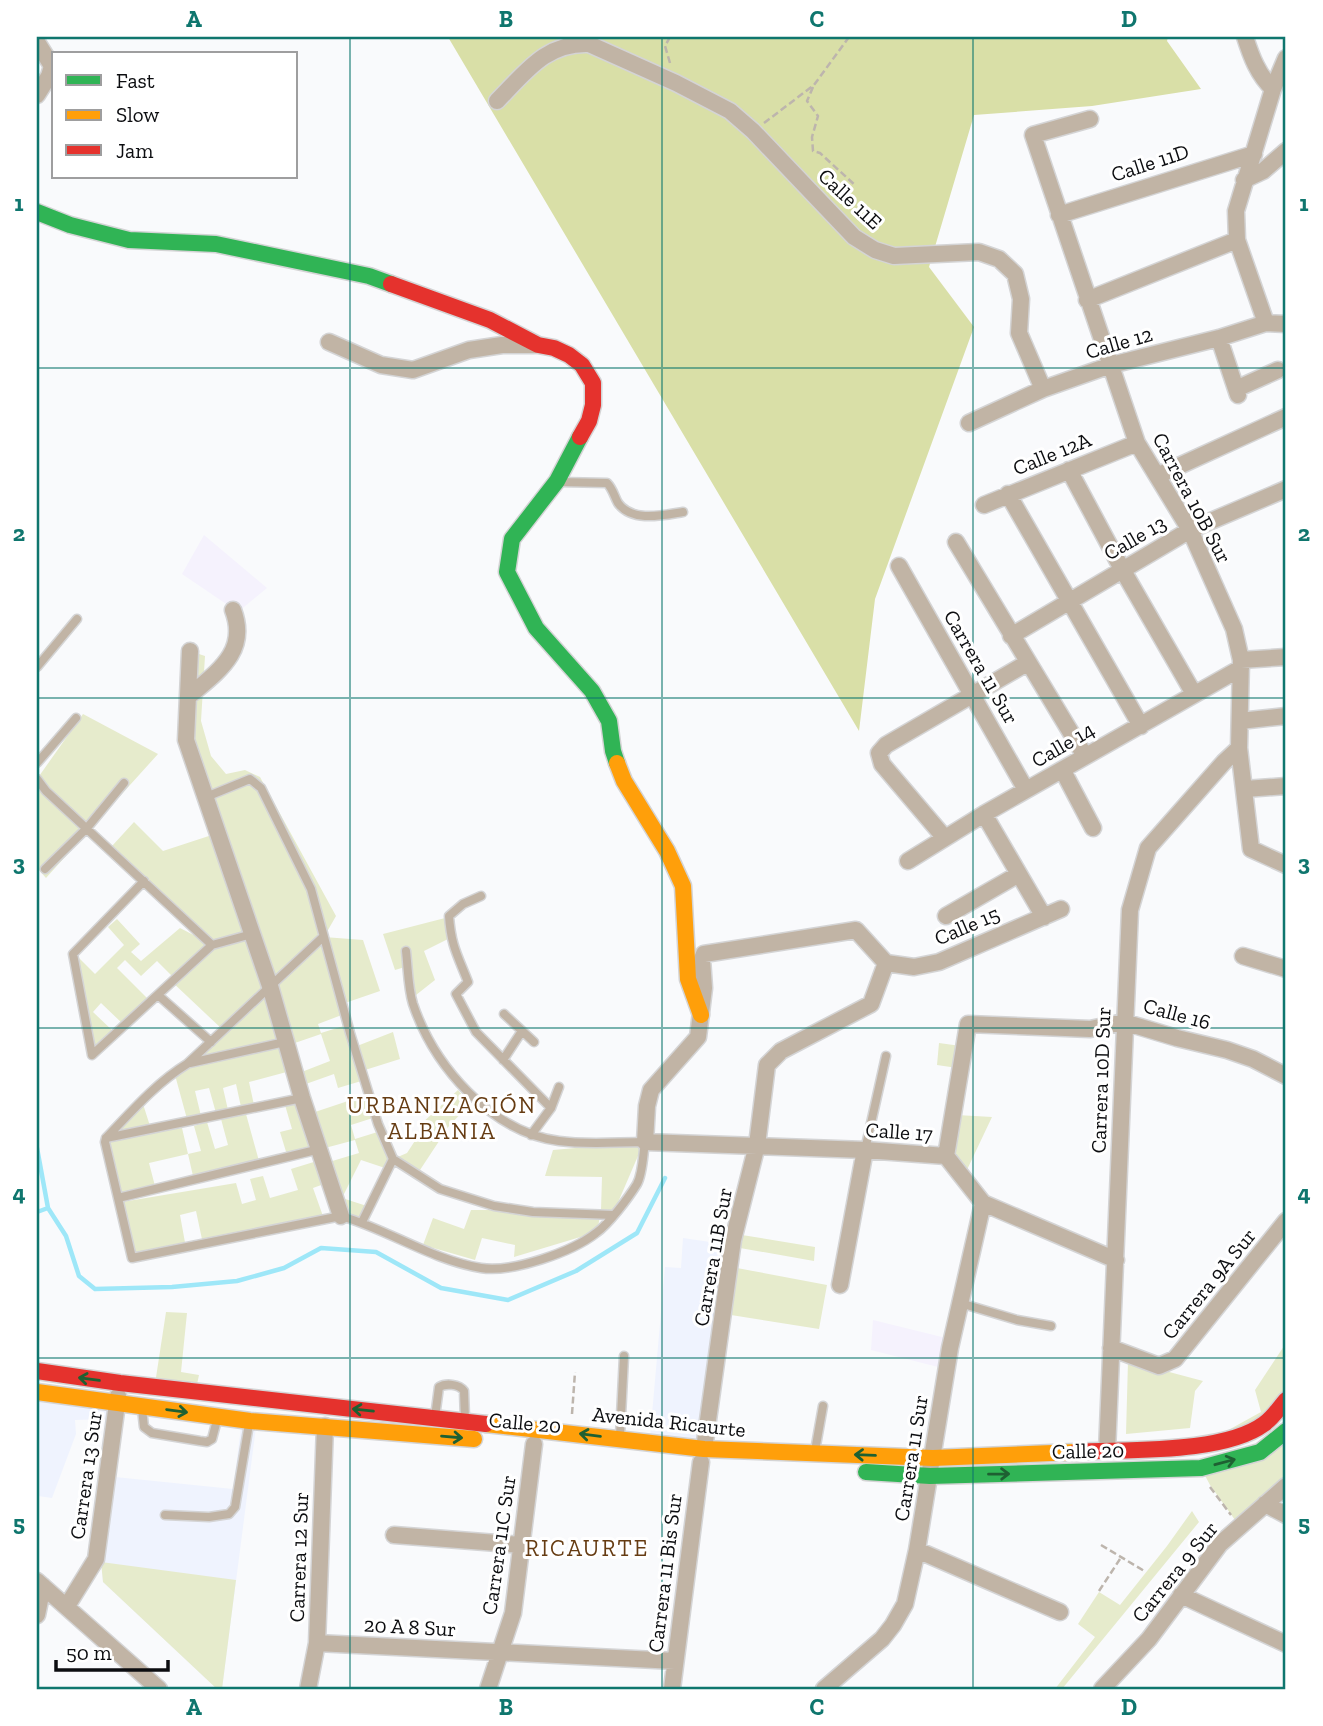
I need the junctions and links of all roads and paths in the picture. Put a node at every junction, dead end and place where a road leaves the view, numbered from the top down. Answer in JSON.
{"nodes":[{"id":1,"x":670,"y":37,"type":"edge"},
{"id":2,"x":849,"y":37,"type":"edge"},
{"id":3,"x":1245,"y":37,"type":"edge"},
{"id":4,"x":37,"y":42,"type":"edge"},
{"id":5,"x":1286,"y":58,"type":"edge"},
{"id":6,"x":676,"y":83,"type":"junction"},
{"id":7,"x":814,"y":85,"type":"junction"},
{"id":8,"x":1273,"y":89,"type":"junction"},
{"id":9,"x":37,"y":95,"type":"edge"},
{"id":10,"x":497,"y":100,"type":"dead end"},
{"id":11,"x":1090,"y":119,"type":"dead end"},
{"id":12,"x":753,"y":131,"type":"junction"},
{"id":13,"x":1286,"y":151,"type":"edge"},
{"id":14,"x":1254,"y":154,"type":"junction"},
{"id":15,"x":1244,"y":180,"type":"junction"},
{"id":16,"x":856,"y":186,"type":"dead end"},
{"id":17,"x":37,"y":212,"type":"edge"},
{"id":18,"x":1059,"y":215,"type":"junction"},
{"id":19,"x":1237,"y":240,"type":"junction"},
{"id":20,"x":1087,"y":300,"type":"junction"},
{"id":21,"x":1266,"y":323,"type":"junction"},
{"id":22,"x":1286,"y":324,"type":"edge"},
{"id":23,"x":1219,"y":338,"type":"junction"},
{"id":24,"x":328,"y":342,"type":"dead end"},
{"id":25,"x":538,"y":345,"type":"junction"},
{"id":26,"x":1111,"y":365,"type":"junction"},
{"id":27,"x":1278,"y":370,"type":"dead end"},
{"id":28,"x":1042,"y":389,"type":"junction"},
{"id":29,"x":1286,"y":417,"type":"edge"},
{"id":30,"x":969,"y":423,"type":"dead end"},
{"id":31,"x":1137,"y":443,"type":"junction"},
{"id":32,"x":1069,"y":470,"type":"junction"},
{"id":33,"x":1157,"y":476,"type":"junction"},
{"id":34,"x":557,"y":481,"type":"junction"},
{"id":35,"x":1286,"y":489,"type":"edge"},
{"id":36,"x":1008,"y":494,"type":"junction"},
{"id":37,"x":984,"y":505,"type":"dead end"},
{"id":38,"x":683,"y":512,"type":"dead end"},
{"id":39,"x":1190,"y":530,"type":"junction"},
{"id":40,"x":956,"y":542,"type":"dead end"},
{"id":41,"x":899,"y":566,"type":"dead end"},
{"id":42,"x":1122,"y":569,"type":"junction"},
{"id":43,"x":1068,"y":601,"type":"junction"},
{"id":44,"x":233,"y":610,"type":"dead end"},
{"id":45,"x":77,"y":619,"type":"dead end"},
{"id":46,"x":1011,"y":636,"type":"junction"},
{"id":47,"x":190,"y":650,"type":"dead end"},
{"id":48,"x":1286,"y":657,"type":"edge"},
{"id":49,"x":1027,"y":663,"type":"junction"},
{"id":50,"x":1241,"y":664,"type":"junction"},
{"id":51,"x":37,"y":667,"type":"edge"},
{"id":52,"x":971,"y":694,"type":"junction"},
{"id":53,"x":1194,"y":694,"type":"junction"},
{"id":54,"x":188,"y":697,"type":"junction"},
{"id":55,"x":1286,"y":716,"type":"edge"},
{"id":56,"x":76,"y":718,"type":"dead end"},
{"id":57,"x":1240,"y":720,"type":"junction"},
{"id":58,"x":1141,"y":726,"type":"junction"},
{"id":59,"x":1239,"y":748,"type":"junction"},
{"id":60,"x":1085,"y":756,"type":"junction"},
{"id":61,"x":37,"y":763,"type":"edge"},
{"id":62,"x":1063,"y":771,"type":"junction"},
{"id":63,"x":37,"y":779,"type":"edge"},
{"id":64,"x":124,"y":783,"type":"dead end"},
{"id":65,"x":1286,"y":786,"type":"edge"},
{"id":66,"x":1245,"y":789,"type":"junction"},
{"id":67,"x":1026,"y":790,"type":"junction"},
{"id":68,"x":206,"y":797,"type":"junction"},
{"id":69,"x":984,"y":814,"type":"junction"},
{"id":70,"x":87,"y":828,"type":"junction"},
{"id":71,"x":1093,"y":828,"type":"dead end"},
{"id":72,"x":944,"y":837,"type":"junction"},
{"id":73,"x":908,"y":861,"type":"dead end"},
{"id":74,"x":1286,"y":865,"type":"edge"},
{"id":75,"x":45,"y":869,"type":"dead end"},
{"id":76,"x":1018,"y":874,"type":"junction"},
{"id":77,"x":144,"y":881,"type":"junction"},
{"id":78,"x":481,"y":896,"type":"dead end"},
{"id":79,"x":1061,"y":909,"type":"dead end"},
{"id":80,"x":946,"y":916,"type":"dead end"},
{"id":81,"x":1044,"y":917,"type":"junction"},
{"id":82,"x":252,"y":934,"type":"junction"},
{"id":83,"x":323,"y":937,"type":"junction"},
{"id":84,"x":212,"y":945,"type":"junction"},
{"id":85,"x":406,"y":951,"type":"dead end"},
{"id":86,"x":1243,"y":957,"type":"dead end"},
{"id":87,"x":886,"y":963,"type":"junction"},
{"id":88,"x":1286,"y":969,"type":"edge"},
{"id":89,"x":270,"y":987,"type":"junction"},
{"id":90,"x":158,"y":995,"type":"junction"},
{"id":91,"x":504,"y":1014,"type":"dead end"},
{"id":92,"x":701,"y":1015,"type":"junction"},
{"id":93,"x":1124,"y":1022,"type":"junction"},
{"id":94,"x":522,"y":1031,"type":"junction"},
{"id":95,"x":211,"y":1042,"type":"junction"},
{"id":96,"x":285,"y":1042,"type":"junction"},
{"id":97,"x":534,"y":1042,"type":"dead end"},
{"id":98,"x":886,"y":1056,"type":"dead end"},
{"id":99,"x":503,"y":1060,"type":"junction"},
{"id":100,"x":187,"y":1064,"type":"junction"},
{"id":101,"x":1286,"y":1076,"type":"edge"},
{"id":102,"x":559,"y":1087,"type":"dead end"},
{"id":103,"x":302,"y":1098,"type":"junction"},
{"id":104,"x":551,"y":1108,"type":"junction"},
{"id":105,"x":531,"y":1135,"type":"junction"},
{"id":106,"x":106,"y":1138,"type":"junction"},
{"id":107,"x":645,"y":1142,"type":"junction"},
{"id":108,"x":757,"y":1145,"type":"junction"},
{"id":109,"x":320,"y":1149,"type":"junction"},
{"id":110,"x":865,"y":1150,"type":"junction"},
{"id":111,"x":946,"y":1156,"type":"junction"},
{"id":112,"x":393,"y":1159,"type":"junction"},
{"id":113,"x":118,"y":1198,"type":"junction"},
{"id":114,"x":983,"y":1203,"type":"junction"},
{"id":115,"x":613,"y":1215,"type":"junction"},
{"id":116,"x":341,"y":1216,"type":"junction"},
{"id":117,"x":1286,"y":1221,"type":"edge"},
{"id":118,"x":362,"y":1222,"type":"junction"},
{"id":119,"x":1116,"y":1261,"type":"junction"},
{"id":120,"x":840,"y":1285,"type":"dead end"},
{"id":121,"x":960,"y":1303,"type":"junction"},
{"id":122,"x":1051,"y":1326,"type":"dead end"},
{"id":123,"x":1111,"y":1348,"type":"junction"},
{"id":124,"x":624,"y":1356,"type":"dead end"},
{"id":125,"x":37,"y":1371,"type":"edge"},
{"id":126,"x":575,"y":1372,"type":"dead end"},
{"id":127,"x":120,"y":1383,"type":"junction"},
{"id":128,"x":37,"y":1392,"type":"edge"},
{"id":129,"x":1286,"y":1400,"type":"edge"},
{"id":130,"x":118,"y":1403,"type":"junction"},
{"id":131,"x":142,"y":1406,"type":"junction"},
{"id":132,"x":823,"y":1406,"type":"dead end"},
{"id":133,"x":217,"y":1417,"type":"junction"},
{"id":134,"x":435,"y":1418,"type":"junction"},
{"id":135,"x":250,"y":1421,"type":"junction"},
{"id":136,"x":465,"y":1422,"type":"junction"},
{"id":137,"x":325,"y":1426,"type":"junction"},
{"id":138,"x":1286,"y":1432,"type":"edge"},
{"id":139,"x":571,"y":1433,"type":"junction"},
{"id":140,"x":620,"y":1439,"type":"junction"},
{"id":141,"x":534,"y":1444,"type":"junction"},
{"id":142,"x":1107,"y":1451,"type":"junction"},
{"id":143,"x":814,"y":1453,"type":"junction"},
{"id":144,"x":702,"y":1456,"type":"junction"},
{"id":145,"x":933,"y":1458,"type":"junction"},
{"id":146,"x":1201,"y":1468,"type":"junction"},
{"id":147,"x":930,"y":1476,"type":"junction"},
{"id":148,"x":1286,"y":1486,"type":"edge"},
{"id":149,"x":1265,"y":1504,"type":"junction"},
{"id":150,"x":165,"y":1515,"type":"dead end"},
{"id":151,"x":1286,"y":1515,"type":"edge"},
{"id":152,"x":1240,"y":1527,"type":"junction"},
{"id":153,"x":394,"y":1535,"type":"dead end"},
{"id":154,"x":522,"y":1545,"type":"junction"},
{"id":155,"x":1101,"y":1545,"type":"dead end"},
{"id":156,"x":917,"y":1550,"type":"junction"},
{"id":157,"x":1121,"y":1557,"type":"junction"},
{"id":158,"x":1146,"y":1572,"type":"dead end"},
{"id":159,"x":40,"y":1583,"type":"edge"},
{"id":160,"x":1099,"y":1591,"type":"dead end"},
{"id":161,"x":1181,"y":1595,"type":"junction"},
{"id":162,"x":67,"y":1606,"type":"junction"},
{"id":163,"x":1060,"y":1612,"type":"dead end"},
{"id":164,"x":37,"y":1615,"type":"edge"},
{"id":165,"x":317,"y":1643,"type":"junction"},
{"id":166,"x":1286,"y":1644,"type":"edge"},
{"id":167,"x":502,"y":1652,"type":"junction"},
{"id":168,"x":675,"y":1661,"type":"junction"},
{"id":169,"x":159,"y":1689,"type":"edge"},
{"id":170,"x":309,"y":1689,"type":"edge"},
{"id":171,"x":488,"y":1689,"type":"edge"},
{"id":172,"x":672,"y":1689,"type":"edge"},
{"id":173,"x":824,"y":1689,"type":"edge"},
{"id":174,"x":1102,"y":1689,"type":"edge"}],
"edges":[{"from":1,"to":6,"type":"path"},
{"from":2,"to":7,"type":"path"},
{"from":3,"to":8,"type":"street"},
{"from":4,"to":9,"type":"street"},
{"from":5,"to":8,"type":"street"},
{"from":6,"to":10,"type":"street","name":"Calle 11E"},
{"from":6,"to":12,"type":"street","name":"Calle 11E"},
{"from":7,"to":12,"type":"path"},
{"from":7,"to":16,"type":"path"},
{"from":8,"to":14,"type":"street"},
{"from":11,"to":18,"type":"street","name":"Carrera 10B Sur"},
{"from":12,"to":28,"type":"street","name":"Calle 11E"},
{"from":13,"to":15,"type":"street"},
{"from":14,"to":15,"type":"street"},
{"from":14,"to":18,"type":"street","name":"Calle 11D"},
{"from":15,"to":19,"type":"street"},
{"from":17,"to":25,"type":"main road"},
{"from":18,"to":20,"type":"street","name":"Carrera 10B Sur"},
{"from":19,"to":20,"type":"street"},
{"from":19,"to":21,"type":"street"},
{"from":20,"to":26,"type":"street","name":"Carrera 10B Sur"},
{"from":21,"to":22,"type":"street","name":"Calle 12"},
{"from":21,"to":23,"type":"street","name":"Calle 12"},
{"from":23,"to":26,"type":"street","name":"Calle 12"},
{"from":23,"to":27,"type":"street"},
{"from":24,"to":25,"type":"street"},
{"from":25,"to":34,"type":"main road"},
{"from":26,"to":28,"type":"street","name":"Calle 12"},
{"from":26,"to":31,"type":"street","name":"Carrera 10B Sur"},
{"from":28,"to":30,"type":"street","name":"Calle 12"},
{"from":29,"to":33,"type":"street"},
{"from":31,"to":32,"type":"street","name":"Calle 12A"},
{"from":31,"to":33,"type":"street","name":"Carrera 10B Sur"},
{"from":32,"to":36,"type":"street","name":"Calle 12A"},
{"from":32,"to":42,"type":"street"},
{"from":33,"to":39,"type":"street","name":"Carrera 10B Sur"},
{"from":34,"to":38,"type":"lane"},
{"from":34,"to":92,"type":"main road"},
{"from":35,"to":39,"type":"street","name":"Calle 13"},
{"from":36,"to":37,"type":"street","name":"Calle 12A"},
{"from":36,"to":43,"type":"street"},
{"from":39,"to":42,"type":"street","name":"Calle 13"},
{"from":39,"to":50,"type":"street","name":"Carrera 10B Sur"},
{"from":40,"to":46,"type":"street"},
{"from":41,"to":52,"type":"street","name":"Carrera 11 Sur"},
{"from":42,"to":43,"type":"street","name":"Calle 13"},
{"from":42,"to":53,"type":"street"},
{"from":43,"to":46,"type":"street","name":"Calle 13"},
{"from":43,"to":58,"type":"street"},
{"from":44,"to":54,"type":"street"},
{"from":45,"to":51,"type":"lane"},
{"from":46,"to":49,"type":"street"},
{"from":47,"to":54,"type":"street"},
{"from":48,"to":50,"type":"street"},
{"from":49,"to":52,"type":"street"},
{"from":49,"to":60,"type":"street"},
{"from":50,"to":53,"type":"street","name":"Calle 14"},
{"from":50,"to":57,"type":"street","name":"Carrera 10B Sur"},
{"from":52,"to":67,"type":"street","name":"Carrera 11 Sur"},
{"from":52,"to":72,"type":"street"},
{"from":53,"to":58,"type":"street","name":"Calle 14"},
{"from":54,"to":68,"type":"street"},
{"from":55,"to":57,"type":"street"},
{"from":56,"to":61,"type":"lane"},
{"from":57,"to":59,"type":"street","name":"Carrera 10B Sur"},
{"from":58,"to":60,"type":"street","name":"Calle 14"},
{"from":59,"to":66,"type":"street","name":"Carrera 10B Sur"},
{"from":59,"to":93,"type":"street","name":"Carrera 10D Sur"},
{"from":60,"to":62,"type":"street","name":"Calle 14"},
{"from":62,"to":67,"type":"street","name":"Calle 14"},
{"from":62,"to":71,"type":"street"},
{"from":63,"to":70,"type":"lane"},
{"from":64,"to":70,"type":"lane"},
{"from":65,"to":66,"type":"street"},
{"from":66,"to":74,"type":"street","name":"Carrera 10B Sur"},
{"from":67,"to":69,"type":"street","name":"Calle 14"},
{"from":68,"to":82,"type":"street"},
{"from":68,"to":83,"type":"lane"},
{"from":69,"to":72,"type":"street","name":"Calle 14"},
{"from":69,"to":76,"type":"street"},
{"from":70,"to":75,"type":"lane"},
{"from":70,"to":77,"type":"lane"},
{"from":72,"to":73,"type":"street","name":"Calle 14"},
{"from":76,"to":80,"type":"street"},
{"from":76,"to":81,"type":"street"},
{"from":77,"to":84,"type":"lane"},
{"from":77,"to":90,"type":"lane"},
{"from":78,"to":99,"type":"lane"},
{"from":79,"to":81,"type":"street","name":"Calle 15"},
{"from":81,"to":87,"type":"street","name":"Calle 15"},
{"from":82,"to":84,"type":"lane"},
{"from":82,"to":89,"type":"street"},
{"from":83,"to":89,"type":"lane"},
{"from":83,"to":112,"type":"lane"},
{"from":84,"to":90,"type":"lane"},
{"from":85,"to":105,"type":"lane"},
{"from":86,"to":88,"type":"street"},
{"from":87,"to":92,"type":"street"},
{"from":87,"to":108,"type":"street","name":"Carrera 11B Sur"},
{"from":89,"to":95,"type":"lane"},
{"from":89,"to":96,"type":"street"},
{"from":90,"to":95,"type":"lane"},
{"from":91,"to":94,"type":"lane"},
{"from":92,"to":107,"type":"street"},
{"from":93,"to":101,"type":"street","name":"Calle 16"},
{"from":93,"to":111,"type":"street","name":"Calle 16"},
{"from":93,"to":119,"type":"street","name":"Carrera 10D Sur"},
{"from":94,"to":97,"type":"lane"},
{"from":94,"to":99,"type":"lane"},
{"from":95,"to":100,"type":"lane"},
{"from":96,"to":100,"type":"lane"},
{"from":96,"to":103,"type":"street"},
{"from":98,"to":110,"type":"lane"},
{"from":99,"to":104,"type":"lane"},
{"from":100,"to":106,"type":"lane"},
{"from":102,"to":104,"type":"lane"},
{"from":103,"to":106,"type":"lane"},
{"from":103,"to":109,"type":"street"},
{"from":104,"to":105,"type":"lane"},
{"from":105,"to":107,"type":"lane"},
{"from":106,"to":113,"type":"lane"},
{"from":107,"to":108,"type":"street","name":"Calle 17"},
{"from":107,"to":115,"type":"lane"},
{"from":108,"to":110,"type":"street","name":"Calle 17"},
{"from":108,"to":144,"type":"street","name":"Carrera 11B Sur"},
{"from":109,"to":113,"type":"lane"},
{"from":109,"to":116,"type":"street"},
{"from":110,"to":111,"type":"street","name":"Calle 17"},
{"from":110,"to":120,"type":"street"},
{"from":111,"to":114,"type":"street","name":"Calle 17"},
{"from":112,"to":115,"type":"lane"},
{"from":112,"to":118,"type":"lane"},
{"from":113,"to":116,"type":"lane"},
{"from":114,"to":119,"type":"street","name":"Calle 17"},
{"from":114,"to":121,"type":"street","name":"Carrera 11 Sur"},
{"from":115,"to":118,"type":"lane"},
{"from":116,"to":118,"type":"lane"},
{"from":117,"to":123,"type":"street","name":"Carrera 9A Sur"},
{"from":119,"to":123,"type":"street","name":"Carrera 10D Sur"},
{"from":121,"to":122,"type":"lane"},
{"from":121,"to":145,"type":"street","name":"Carrera 11 Sur"},
{"from":123,"to":142,"type":"street","name":"Carrera 10D Sur"},
{"from":124,"to":140,"type":"lane"},
{"from":127,"to":125,"type":"main road","name":"Avenida Ricaurte","one_way":true},
{"from":126,"to":139,"type":"path"},
{"from":127,"to":130,"type":"street","name":"Carrera 13 Sur"},
{"from":134,"to":127,"type":"main road","name":"Avenida Ricaurte","one_way":true},
{"from":128,"to":130,"type":"main road","name":"Calle 20"},
{"from":129,"to":142,"type":"main road","name":"Avenida Ricaurte"},
{"from":130,"to":131,"type":"main road","name":"Calle 20"},
{"from":130,"to":162,"type":"street","name":"Carrera 13 Sur"},
{"from":131,"to":133,"type":"main road","name":"Calle 20","one_way":true},
{"from":131,"to":133,"type":"lane"},
{"from":132,"to":143,"type":"lane"},
{"from":133,"to":135,"type":"main road","name":"Calle 20"},
{"from":134,"to":136,"type":"main road","name":"Avenida Ricaurte"},
{"from":134,"to":136,"type":"lane"},
{"from":135,"to":137,"type":"main road","name":"Calle 20"},
{"from":135,"to":150,"type":"lane"},
{"from":136,"to":139,"type":"main road","name":"Avenida Ricaurte"},
{"from":137,"to":141,"type":"main road","name":"Calle 20","one_way":true},
{"from":137,"to":165,"type":"street","name":"Carrera 12 Sur"},
{"from":146,"to":138,"type":"main road","name":"Calle 20","one_way":true},
{"from":140,"to":139,"type":"main road","name":"Avenida Ricaurte","one_way":true},
{"from":140,"to":144,"type":"main road","name":"Avenida Ricaurte"},
{"from":141,"to":144,"type":"main road","name":"Calle 20"},
{"from":141,"to":154,"type":"street","name":"Carrera 11C Sur"},
{"from":142,"to":145,"type":"main road","name":"Avenida Ricaurte"},
{"from":143,"to":144,"type":"main road","name":"Avenida Ricaurte"},
{"from":145,"to":143,"type":"main road","name":"Avenida Ricaurte","one_way":true},
{"from":144,"to":147,"type":"main road","name":"Calle 20"},
{"from":144,"to":168,"type":"street","name":"Carrera 11 Bis Sur"},
{"from":145,"to":147,"type":"street","name":"Carrera 11 Sur"},
{"from":147,"to":146,"type":"main road","name":"Calle 20","one_way":true},
{"from":146,"to":152,"type":"path"},
{"from":147,"to":156,"type":"street","name":"Carrera 11 Sur"},
{"from":148,"to":149,"type":"street","name":"Carrera 9 Sur"},
{"from":149,"to":151,"type":"street"},
{"from":149,"to":152,"type":"street","name":"Carrera 9 Sur"},
{"from":152,"to":161,"type":"street","name":"Carrera 9 Sur"},
{"from":153,"to":154,"type":"street"},
{"from":154,"to":167,"type":"street","name":"Carrera 11C Sur"},
{"from":155,"to":157,"type":"path"},
{"from":156,"to":163,"type":"street"},
{"from":156,"to":173,"type":"street","name":"Carrera 11 Sur"},
{"from":157,"to":158,"type":"path"},
{"from":157,"to":160,"type":"path"},
{"from":159,"to":162,"type":"street"},
{"from":159,"to":164,"type":"street"},
{"from":161,"to":166,"type":"street"},
{"from":161,"to":174,"type":"street","name":"Carrera 9 Sur"},
{"from":162,"to":169,"type":"street"},
{"from":165,"to":167,"type":"street","name":"20 A 8 Sur"},
{"from":165,"to":170,"type":"street","name":"Carrera 12 Sur"},
{"from":167,"to":168,"type":"street","name":"20 A 8 Sur"},
{"from":167,"to":171,"type":"street"},
{"from":168,"to":172,"type":"street","name":"Carrera 11 Bis Sur"}]}
